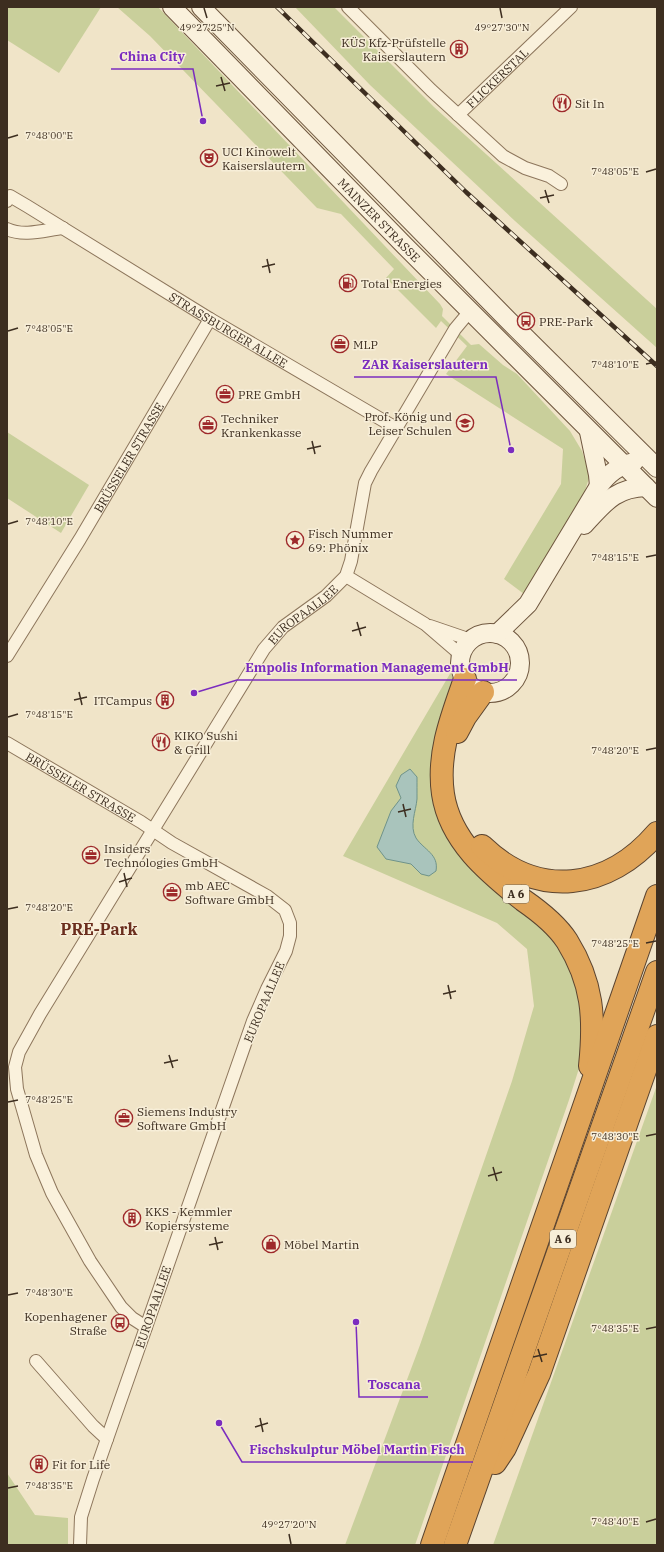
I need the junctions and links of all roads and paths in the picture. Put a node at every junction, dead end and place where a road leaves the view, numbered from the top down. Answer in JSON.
{"nodes":[{"id":1,"x":172,"y":7,"type":"edge"},
{"id":2,"x":201,"y":7,"type":"edge"},
{"id":3,"x":348,"y":7,"type":"edge"},
{"id":4,"x":571,"y":7,"type":"edge"},
{"id":5,"x":458,"y":115,"type":"junction"},
{"id":6,"x":561,"y":184,"type":"dead end"},
{"id":7,"x":8,"y":197,"type":"edge"},
{"id":8,"x":63,"y":228,"type":"junction"},
{"id":9,"x":7,"y":229,"type":"edge"},
{"id":10,"x":484,"y":296,"type":"junction"},
{"id":11,"x":470,"y":311,"type":"junction"},
{"id":12,"x":210,"y":319,"type":"junction"},
{"id":13,"x":396,"y":428,"type":"junction"},
{"id":14,"x":589,"y":432,"type":"junction"},
{"id":15,"x":623,"y":465,"type":"junction"},
{"id":16,"x":654,"y":466,"type":"edge"},
{"id":17,"x":599,"y":486,"type":"junction"},
{"id":18,"x":651,"y":493,"type":"edge"},
{"id":19,"x":563,"y":547,"type":"junction"},
{"id":20,"x":346,"y":576,"type":"junction"},
{"id":21,"x":528,"y":604,"type":"junction"},
{"id":22,"x":425,"y":624,"type":"junction"},
{"id":23,"x":497,"y":634,"type":"junction"},
{"id":24,"x":513,"y":644,"type":"junction"},
{"id":25,"x":466,"y":648,"type":"junction"},
{"id":26,"x":7,"y":656,"type":"edge"},
{"id":27,"x":465,"y":679,"type":"junction"},
{"id":28,"x":483,"y":692,"type":"junction"},
{"id":29,"x":7,"y":743,"type":"edge"},
{"id":30,"x":154,"y":830,"type":"junction"},
{"id":31,"x":657,"y":833,"type":"edge"},
{"id":32,"x":657,"y":896,"type":"edge"},
{"id":33,"x":657,"y":972,"type":"edge"},
{"id":34,"x":657,"y":1036,"type":"edge"},
{"id":35,"x":652,"y":1056,"type":"edge"},
{"id":36,"x":11,"y":1066,"type":"edge"},
{"id":37,"x":584,"y":1110,"type":"junction"},
{"id":38,"x":146,"y":1327,"type":"junction"},
{"id":39,"x":36,"y":1361,"type":"dead end"},
{"id":40,"x":107,"y":1439,"type":"junction"},
{"id":41,"x":469,"y":1505,"type":"junction"},
{"id":42,"x":80,"y":1545,"type":"edge"},
{"id":43,"x":432,"y":1545,"type":"edge"},
{"id":44,"x":456,"y":1545,"type":"edge"}],
"edges":[{"from":1,"to":11,"type":"main road","name":"MAINZER STRASSE"},
{"from":2,"to":10,"type":"main road","name":"MAINZER STRASSE"},
{"from":3,"to":5,"type":"street","name":"FLICKERSTAL"},
{"from":4,"to":5,"type":"street","name":"FLICKERSTAL"},
{"from":5,"to":6,"type":"street","name":"FLICKERSTAL"},
{"from":7,"to":8,"type":"street","name":"STRASSBURGER ALLEE"},
{"from":8,"to":9,"type":"street"},
{"from":8,"to":12,"type":"street","name":"STRASSBURGER ALLEE"},
{"from":10,"to":11,"type":"main road"},
{"from":10,"to":16,"type":"main road","name":"MAINZER STRASSE"},
{"from":11,"to":13,"type":"street","name":"EUROPAALLEE"},
{"from":11,"to":14,"type":"main road","name":"MAINZER STRASSE"},
{"from":12,"to":13,"type":"street","name":"STRASSBURGER ALLEE"},
{"from":12,"to":26,"type":"street","name":"BRÜSSELER STRASSE"},
{"from":13,"to":20,"type":"street","name":"EUROPAALLEE"},
{"from":14,"to":15,"type":"main road","name":"MAINZER STRASSE"},
{"from":14,"to":17,"type":"main road"},
{"from":15,"to":16,"type":"main road"},
{"from":15,"to":17,"type":"main road"},
{"from":15,"to":18,"type":"main road","name":"MAINZER STRASSE"},
{"from":17,"to":19,"type":"main road"},
{"from":18,"to":19,"type":"main road"},
{"from":19,"to":21,"type":"main road"},
{"from":20,"to":22,"type":"street","name":"EUROPAALLEE"},
{"from":20,"to":30,"type":"street","name":"EUROPAALLEE"},
{"from":21,"to":23,"type":"main road"},
{"from":21,"to":24,"type":"main road"},
{"from":22,"to":25,"type":"street","name":"EUROPAALLEE"},
{"from":22,"to":25,"type":"street","name":"EUROPAALLEE"},
{"from":23,"to":24,"type":"main road"},
{"from":23,"to":25,"type":"main road"},
{"from":24,"to":28,"type":"main road"},
{"from":25,"to":27,"type":"main road"},
{"from":27,"to":28,"type":"main road"},
{"from":27,"to":37,"type":"highway","number":"A 6"},
{"from":28,"to":31,"type":"highway"},
{"from":29,"to":30,"type":"street","name":"BRÜSSELER STRASSE"},
{"from":30,"to":36,"type":"street"},
{"from":30,"to":38,"type":"street","name":"EUROPAALLEE"},
{"from":32,"to":37,"type":"highway","number":"A 6"},
{"from":33,"to":41,"type":"highway","number":"A 6"},
{"from":34,"to":35,"type":"highway"},
{"from":35,"to":41,"type":"highway"},
{"from":36,"to":38,"type":"street"},
{"from":37,"to":43,"type":"highway","number":"A 6"},
{"from":38,"to":40,"type":"street","name":"EUROPAALLEE"},
{"from":39,"to":40,"type":"street"},
{"from":40,"to":42,"type":"street","name":"EUROPAALLEE"},
{"from":41,"to":44,"type":"highway","number":"A 6"}]}
